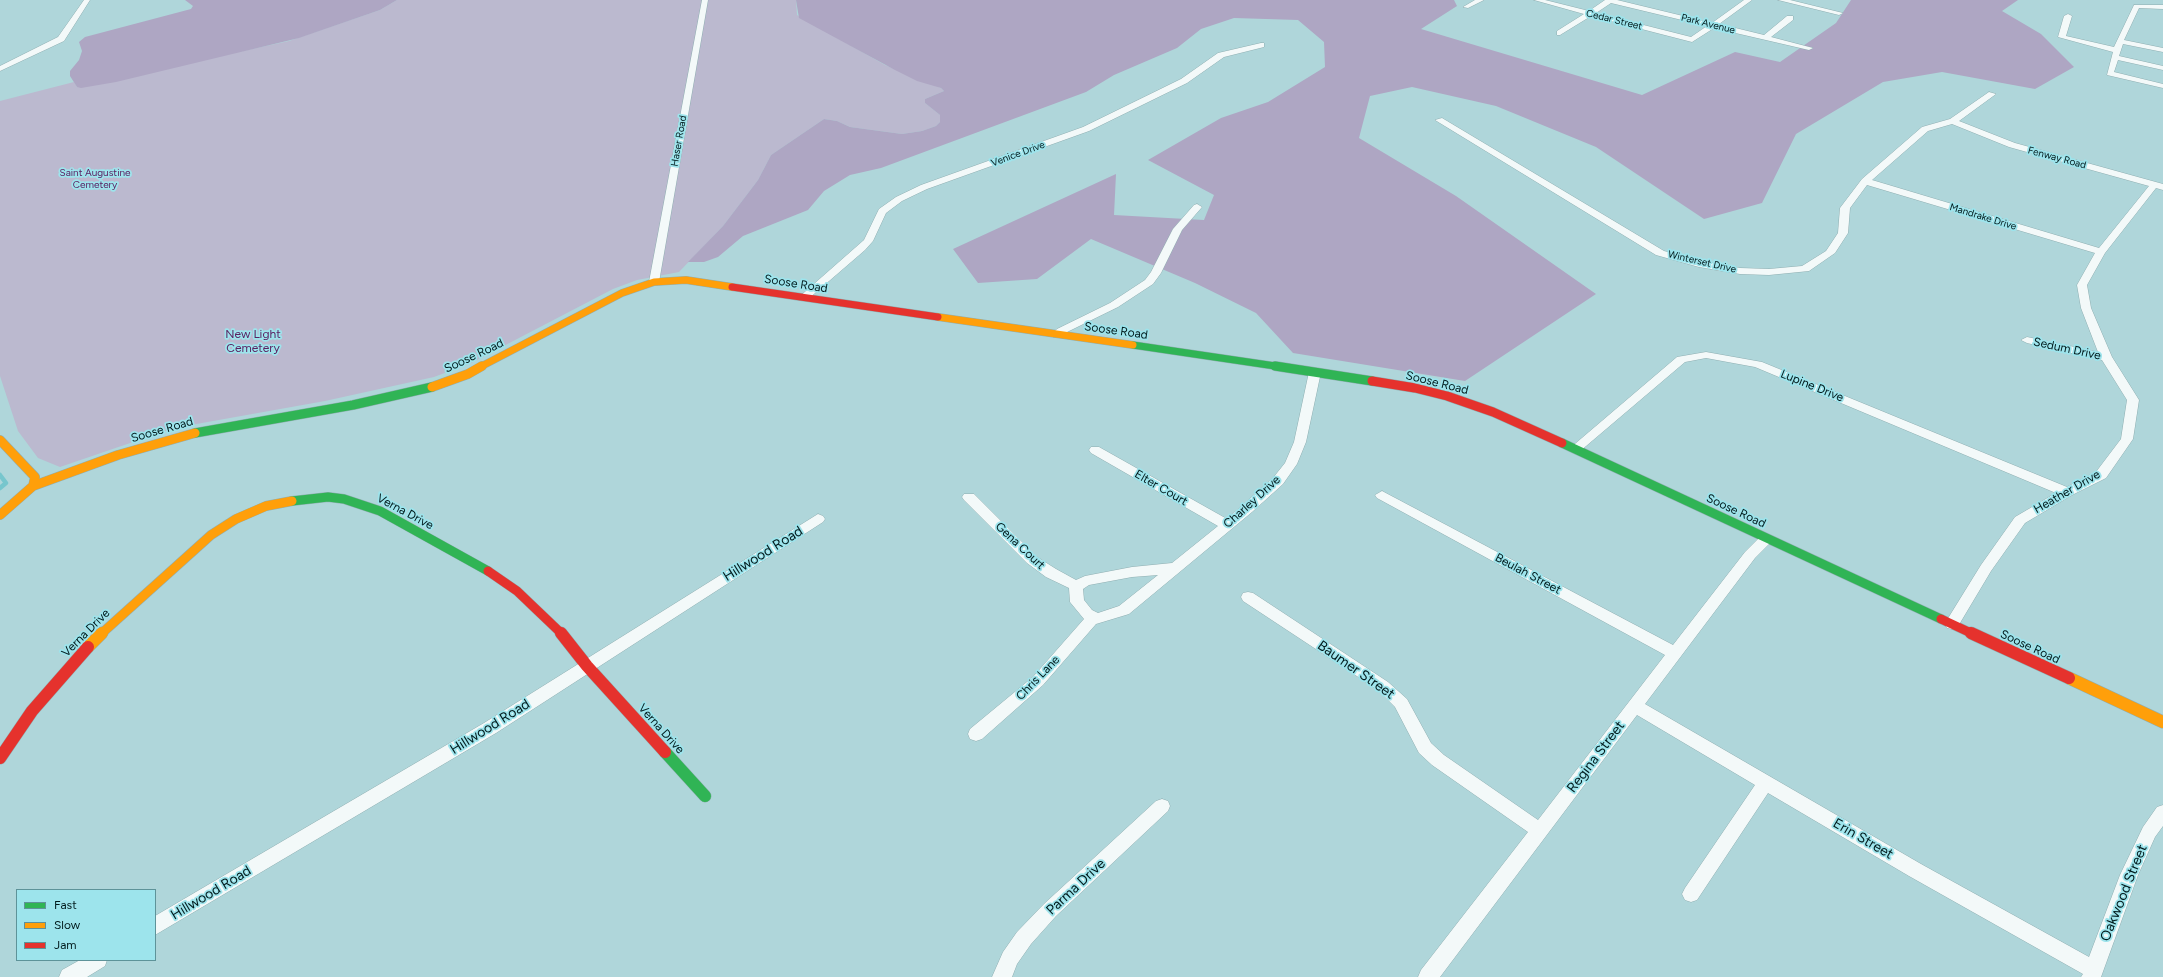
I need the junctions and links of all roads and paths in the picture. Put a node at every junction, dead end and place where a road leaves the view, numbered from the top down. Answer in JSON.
{"nodes":[{"id":1,"x":87,"y":0,"type":"edge"},
{"id":2,"x":705,"y":0,"type":"edge"},
{"id":3,"x":1481,"y":0,"type":"edge"},
{"id":4,"x":1537,"y":0,"type":"edge"},
{"id":5,"x":1610,"y":0,"type":"edge"},
{"id":6,"x":1748,"y":0,"type":"edge"},
{"id":7,"x":1781,"y":0,"type":"edge"},
{"id":8,"x":1466,"y":7,"type":"dead end"},
{"id":9,"x":2163,"y":7,"type":"edge"},
{"id":10,"x":1839,"y":13,"type":"dead end"},
{"id":11,"x":1590,"y":14,"type":"junction"},
{"id":12,"x":2068,"y":16,"type":"dead end"},
{"id":13,"x":1790,"y":18,"type":"dead end"},
{"id":14,"x":1713,"y":25,"type":"junction"},
{"id":15,"x":1560,"y":33,"type":"dead end"},
{"id":16,"x":1765,"y":38,"type":"junction"},
{"id":17,"x":2120,"y":41,"type":"junction"},
{"id":18,"x":1261,"y":46,"type":"dead end"},
{"id":19,"x":1809,"y":48,"type":"dead end"},
{"id":20,"x":2163,"y":50,"type":"edge"},
{"id":21,"x":2116,"y":54,"type":"junction"},
{"id":22,"x":2163,"y":68,"type":"edge"},
{"id":23,"x":0,"y":69,"type":"edge"},
{"id":24,"x":2163,"y":86,"type":"edge"},
{"id":25,"x":1992,"y":94,"type":"dead end"},
{"id":26,"x":1439,"y":120,"type":"dead end"},
{"id":27,"x":1953,"y":122,"type":"junction"},
{"id":28,"x":1865,"y":181,"type":"junction"},
{"id":29,"x":2158,"y":186,"type":"edge"},
{"id":30,"x":1197,"y":207,"type":"dead end"},
{"id":31,"x":2101,"y":252,"type":"junction"},
{"id":32,"x":654,"y":282,"type":"junction"},
{"id":33,"x":803,"y":298,"type":"junction"},
{"id":34,"x":1057,"y":334,"type":"junction"},
{"id":35,"x":2027,"y":340,"type":"dead end"},
{"id":36,"x":2106,"y":357,"type":"junction"},
{"id":37,"x":1315,"y":372,"type":"junction"},
{"id":38,"x":0,"y":440,"type":"edge"},
{"id":39,"x":1575,"y":449,"type":"junction"},
{"id":40,"x":1095,"y":450,"type":"dead end"},
{"id":41,"x":33,"y":486,"type":"junction"},
{"id":42,"x":2067,"y":492,"type":"junction"},
{"id":43,"x":1382,"y":495,"type":"dead end"},
{"id":44,"x":969,"y":497,"type":"dead end"},
{"id":45,"x":0,"y":515,"type":"edge"},
{"id":46,"x":818,"y":519,"type":"dead end"},
{"id":47,"x":1227,"y":525,"type":"junction"},
{"id":48,"x":1766,"y":539,"type":"junction"},
{"id":49,"x":1175,"y":568,"type":"junction"},
{"id":50,"x":1077,"y":586,"type":"junction"},
{"id":51,"x":1248,"y":597,"type":"dead end"},
{"id":52,"x":1094,"y":617,"type":"junction"},
{"id":53,"x":1952,"y":624,"type":"junction"},
{"id":54,"x":1674,"y":654,"type":"junction"},
{"id":55,"x":586,"y":666,"type":"junction"},
{"id":56,"x":1635,"y":706,"type":"junction"},
{"id":57,"x":2163,"y":722,"type":"edge"},
{"id":58,"x":976,"y":734,"type":"dead end"},
{"id":59,"x":0,"y":758,"type":"edge"},
{"id":60,"x":1766,"y":782,"type":"junction"},
{"id":61,"x":705,"y":796,"type":"dead end"},
{"id":62,"x":1162,"y":806,"type":"dead end"},
{"id":63,"x":2163,"y":812,"type":"edge"},
{"id":64,"x":1540,"y":831,"type":"junction"},
{"id":65,"x":1691,"y":894,"type":"dead end"},
{"id":66,"x":156,"y":925,"type":"edge"},
{"id":67,"x":96,"y":961,"type":"edge"},
{"id":68,"x":2092,"y":974,"type":"edge"},
{"id":69,"x":69,"y":977,"type":"edge"},
{"id":70,"x":1002,"y":977,"type":"edge"},
{"id":71,"x":1428,"y":977,"type":"edge"}],
"edges":[{"from":1,"to":23,"type":"street"},
{"from":2,"to":32,"type":"street","name":"Haser Road"},
{"from":3,"to":8,"type":"street"},
{"from":4,"to":11,"type":"street","name":"Cedar Street"},
{"from":5,"to":11,"type":"street"},
{"from":5,"to":14,"type":"street","name":"Park Avenue"},
{"from":6,"to":14,"type":"street"},
{"from":7,"to":10,"type":"street"},
{"from":9,"to":17,"type":"street"},
{"from":11,"to":14,"type":"street","name":"Cedar Street"},
{"from":11,"to":15,"type":"street"},
{"from":12,"to":21,"type":"street"},
{"from":13,"to":16,"type":"street"},
{"from":14,"to":16,"type":"street","name":"Park Avenue"},
{"from":16,"to":19,"type":"street","name":"Park Avenue"},
{"from":17,"to":20,"type":"street"},
{"from":17,"to":21,"type":"street"},
{"from":18,"to":33,"type":"street","name":"Venice Drive"},
{"from":21,"to":22,"type":"street"},
{"from":21,"to":24,"type":"street"},
{"from":25,"to":27,"type":"street","name":"Winterset Drive"},
{"from":26,"to":28,"type":"street","name":"Winterset Drive"},
{"from":27,"to":28,"type":"street","name":"Winterset Drive"},
{"from":27,"to":29,"type":"street","name":"Fenway Road"},
{"from":28,"to":31,"type":"street","name":"Mandrake Drive"},
{"from":29,"to":31,"type":"street","name":"Heather Drive"},
{"from":30,"to":34,"type":"street"},
{"from":31,"to":36,"type":"street","name":"Heather Drive"},
{"from":32,"to":33,"type":"street","name":"Soose Road"},
{"from":32,"to":41,"type":"street","name":"Soose Road"},
{"from":33,"to":34,"type":"street","name":"Soose Road"},
{"from":34,"to":37,"type":"street","name":"Soose Road"},
{"from":35,"to":36,"type":"street","name":"Sedum Drive"},
{"from":36,"to":42,"type":"street","name":"Heather Drive"},
{"from":37,"to":39,"type":"street","name":"Soose Road"},
{"from":37,"to":47,"type":"street","name":"Charley Drive"},
{"from":38,"to":41,"type":"street"},
{"from":39,"to":42,"type":"street","name":"Lupine Drive"},
{"from":39,"to":48,"type":"street","name":"Soose Road"},
{"from":40,"to":47,"type":"street","name":"Elter Court"},
{"from":41,"to":45,"type":"street"},
{"from":42,"to":53,"type":"street","name":"Heather Drive"},
{"from":43,"to":54,"type":"street","name":"Beulah Street"},
{"from":44,"to":50,"type":"street","name":"Gena Court"},
{"from":46,"to":55,"type":"street","name":"Hillwood Road"},
{"from":47,"to":49,"type":"street","name":"Charley Drive"},
{"from":48,"to":53,"type":"street","name":"Soose Road"},
{"from":48,"to":54,"type":"street","name":"Regina Street"},
{"from":49,"to":50,"type":"street"},
{"from":49,"to":52,"type":"street","name":"Charley Drive"},
{"from":50,"to":52,"type":"street"},
{"from":51,"to":64,"type":"street","name":"Baumer Street"},
{"from":52,"to":58,"type":"street","name":"Chris Lane"},
{"from":53,"to":57,"type":"street","name":"Soose Road"},
{"from":54,"to":56,"type":"street","name":"Regina Street"},
{"from":55,"to":59,"type":"street","name":"Verna Drive"},
{"from":55,"to":61,"type":"street","name":"Verna Drive"},
{"from":55,"to":66,"type":"street","name":"Hillwood Road"},
{"from":56,"to":60,"type":"street","name":"Erin Street"},
{"from":56,"to":64,"type":"street","name":"Regina Street"},
{"from":60,"to":65,"type":"street"},
{"from":60,"to":68,"type":"street","name":"Erin Street"},
{"from":62,"to":70,"type":"street","name":"Parma Drive"},
{"from":63,"to":68,"type":"street","name":"Oakwood Street"},
{"from":64,"to":71,"type":"street","name":"Regina Street"},
{"from":67,"to":69,"type":"street"}]}
